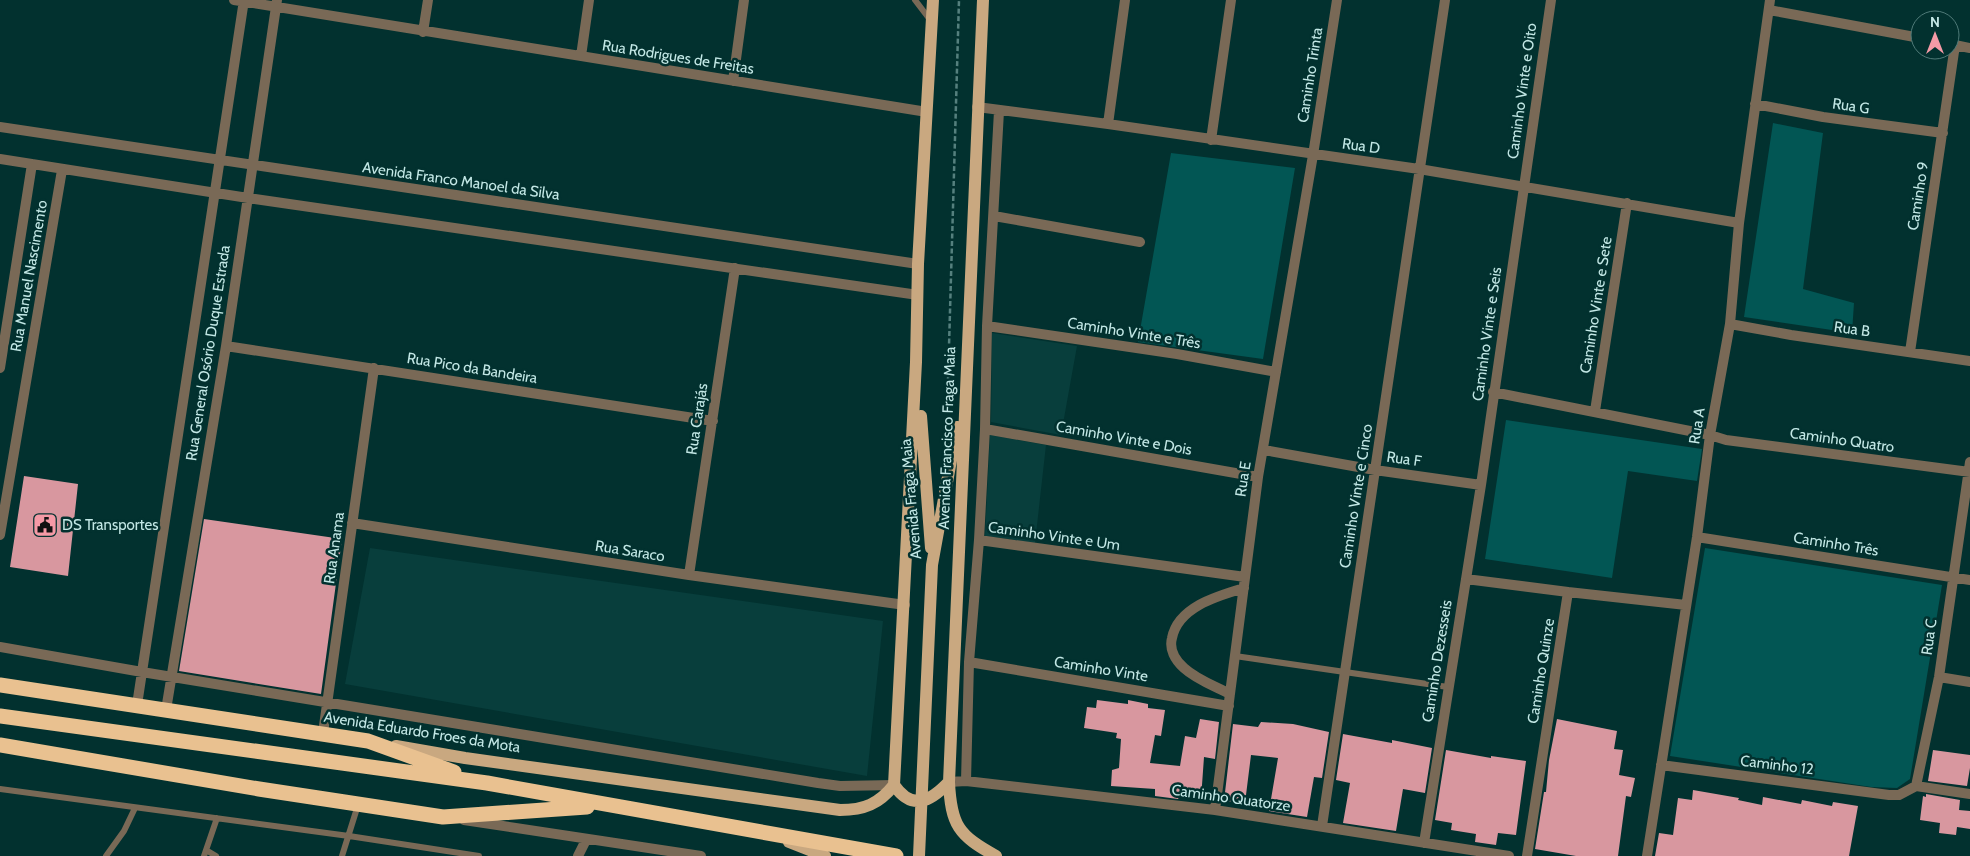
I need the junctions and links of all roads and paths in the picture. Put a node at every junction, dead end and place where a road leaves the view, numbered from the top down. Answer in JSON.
{"nodes":[{"id":1,"x":428,"y":0,"type":"edge"},
{"id":2,"x":589,"y":0,"type":"edge"},
{"id":3,"x":744,"y":0,"type":"edge"},
{"id":4,"x":915,"y":0,"type":"edge"},
{"id":5,"x":933,"y":0,"type":"edge"},
{"id":6,"x":959,"y":0,"type":"edge"},
{"id":7,"x":983,"y":0,"type":"edge"},
{"id":8,"x":1125,"y":0,"type":"edge"},
{"id":9,"x":1231,"y":0,"type":"edge"},
{"id":10,"x":1337,"y":0,"type":"edge"},
{"id":11,"x":1445,"y":0,"type":"edge"},
{"id":12,"x":1551,"y":0,"type":"edge"},
{"id":13,"x":241,"y":1,"type":"edge"},
{"id":14,"x":276,"y":3,"type":"edge"},
{"id":15,"x":1769,"y":5,"type":"edge"},
{"id":16,"x":932,"y":22,"type":"junction"},
{"id":17,"x":423,"y":32,"type":"junction"},
{"id":18,"x":1910,"y":36,"type":"edge"},
{"id":19,"x":581,"y":56,"type":"junction"},
{"id":20,"x":1951,"y":60,"type":"edge"},
{"id":21,"x":733,"y":81,"type":"junction"},
{"id":22,"x":1755,"y":104,"type":"junction"},
{"id":23,"x":977,"y":108,"type":"junction"},
{"id":24,"x":999,"y":111,"type":"junction"},
{"id":25,"x":927,"y":112,"type":"junction"},
{"id":26,"x":1108,"y":124,"type":"junction"},
{"id":27,"x":0,"y":127,"type":"edge"},
{"id":28,"x":1943,"y":133,"type":"junction"},
{"id":29,"x":1211,"y":140,"type":"junction"},
{"id":30,"x":1313,"y":155,"type":"junction"},
{"id":31,"x":0,"y":159,"type":"edge"},
{"id":32,"x":220,"y":161,"type":"junction"},
{"id":33,"x":32,"y":164,"type":"junction"},
{"id":34,"x":252,"y":166,"type":"junction"},
{"id":35,"x":1419,"y":169,"type":"junction"},
{"id":36,"x":62,"y":170,"type":"junction"},
{"id":37,"x":1523,"y":187,"type":"junction"},
{"id":38,"x":216,"y":192,"type":"junction"},
{"id":39,"x":248,"y":198,"type":"junction"},
{"id":40,"x":1627,"y":203,"type":"junction"},
{"id":41,"x":994,"y":216,"type":"junction"},
{"id":42,"x":1739,"y":223,"type":"junction"},
{"id":43,"x":1140,"y":242,"type":"dead end"},
{"id":44,"x":918,"y":264,"type":"junction"},
{"id":45,"x":736,"y":268,"type":"junction"},
{"id":46,"x":918,"y":295,"type":"junction"},
{"id":47,"x":4,"y":318,"type":"edge"},
{"id":48,"x":1730,"y":324,"type":"junction"},
{"id":49,"x":987,"y":326,"type":"junction"},
{"id":50,"x":226,"y":346,"type":"junction"},
{"id":51,"x":1910,"y":352,"type":"junction"},
{"id":52,"x":1970,"y":361,"type":"edge"},
{"id":53,"x":916,"y":362,"type":"junction"},
{"id":54,"x":0,"y":368,"type":"edge"},
{"id":55,"x":374,"y":368,"type":"junction"},
{"id":56,"x":1276,"y":372,"type":"junction"},
{"id":57,"x":966,"y":378,"type":"junction"},
{"id":58,"x":948,"y":382,"type":"dead end"},
{"id":59,"x":1493,"y":392,"type":"junction"},
{"id":60,"x":1595,"y":411,"type":"junction"},
{"id":61,"x":712,"y":421,"type":"junction"},
{"id":62,"x":985,"y":429,"type":"junction"},
{"id":63,"x":1710,"y":435,"type":"junction"},
{"id":64,"x":1264,"y":450,"type":"junction"},
{"id":65,"x":1969,"y":469,"type":"edge"},
{"id":66,"x":1375,"y":470,"type":"junction"},
{"id":67,"x":1258,"y":476,"type":"junction"},
{"id":68,"x":1481,"y":485,"type":"junction"},
{"id":69,"x":352,"y":523,"type":"junction"},
{"id":70,"x":0,"y":535,"type":"edge"},
{"id":71,"x":1697,"y":537,"type":"junction"},
{"id":72,"x":979,"y":540,"type":"junction"},
{"id":73,"x":932,"y":565,"type":"junction"},
{"id":74,"x":689,"y":575,"type":"junction"},
{"id":75,"x":1953,"y":578,"type":"junction"},
{"id":76,"x":1466,"y":579,"type":"junction"},
{"id":77,"x":1970,"y":580,"type":"edge"},
{"id":78,"x":1245,"y":582,"type":"junction"},
{"id":79,"x":1568,"y":592,"type":"junction"},
{"id":80,"x":905,"y":605,"type":"junction"},
{"id":81,"x":1686,"y":605,"type":"junction"},
{"id":82,"x":0,"y":647,"type":"edge"},
{"id":83,"x":1235,"y":656,"type":"junction"},
{"id":84,"x":969,"y":662,"type":"junction"},
{"id":85,"x":142,"y":672,"type":"junction"},
{"id":86,"x":1344,"y":673,"type":"junction"},
{"id":87,"x":171,"y":677,"type":"junction"},
{"id":88,"x":1939,"y":677,"type":"junction"},
{"id":89,"x":1970,"y":682,"type":"edge"},
{"id":90,"x":0,"y":685,"type":"edge"},
{"id":91,"x":1448,"y":687,"type":"junction"},
{"id":92,"x":1230,"y":694,"type":"junction"},
{"id":93,"x":328,"y":702,"type":"junction"},
{"id":94,"x":137,"y":705,"type":"junction"},
{"id":95,"x":1229,"y":706,"type":"junction"},
{"id":96,"x":166,"y":710,"type":"junction"},
{"id":97,"x":0,"y":716,"type":"edge"},
{"id":98,"x":323,"y":733,"type":"junction"},
{"id":99,"x":368,"y":741,"type":"junction"},
{"id":100,"x":0,"y":745,"type":"edge"},
{"id":101,"x":1661,"y":765,"type":"junction"},
{"id":102,"x":966,"y":781,"type":"junction"},
{"id":103,"x":949,"y":782,"type":"junction"},
{"id":104,"x":487,"y":783,"type":"junction"},
{"id":105,"x":894,"y":785,"type":"junction"},
{"id":106,"x":1916,"y":786,"type":"junction"},
{"id":107,"x":0,"y":789,"type":"edge"},
{"id":108,"x":1970,"y":794,"type":"edge"},
{"id":109,"x":358,"y":804,"type":"junction"},
{"id":110,"x":609,"y":806,"type":"junction"},
{"id":111,"x":135,"y":808,"type":"junction"},
{"id":112,"x":1215,"y":810,"type":"junction"},
{"id":113,"x":443,"y":817,"type":"junction"},
{"id":114,"x":217,"y":818,"type":"junction"},
{"id":115,"x":1322,"y":826,"type":"junction"},
{"id":116,"x":771,"y":835,"type":"junction"},
{"id":117,"x":349,"y":836,"type":"junction"},
{"id":118,"x":586,"y":840,"type":"junction"},
{"id":119,"x":1424,"y":843,"type":"junction"},
{"id":120,"x":205,"y":853,"type":"edge"},
{"id":121,"x":106,"y":856,"type":"edge"},
{"id":122,"x":216,"y":856,"type":"edge"},
{"id":123,"x":342,"y":856,"type":"edge"},
{"id":124,"x":479,"y":856,"type":"edge"},
{"id":125,"x":578,"y":856,"type":"edge"},
{"id":126,"x":701,"y":856,"type":"edge"},
{"id":127,"x":825,"y":856,"type":"edge"},
{"id":128,"x":896,"y":856,"type":"edge"},
{"id":129,"x":918,"y":856,"type":"edge"},
{"id":130,"x":996,"y":856,"type":"edge"},
{"id":131,"x":1509,"y":856,"type":"edge"},
{"id":132,"x":1527,"y":856,"type":"edge"},
{"id":133,"x":1647,"y":856,"type":"edge"}],
"edges":[{"from":1,"to":17,"type":"street"},
{"from":2,"to":19,"type":"street"},
{"from":3,"to":21,"type":"street"},
{"from":4,"to":16,"type":"lane"},
{"from":5,"to":16,"type":"main road"},
{"from":6,"to":58,"type":"path"},
{"from":7,"to":23,"type":"main road","name":"Avenida Francisco Fraga Maia"},
{"from":8,"to":26,"type":"street"},
{"from":9,"to":29,"type":"street"},
{"from":10,"to":30,"type":"street","name":"Caminho Trinta"},
{"from":11,"to":35,"type":"street","name":"Caminho Vinte e Cinco"},
{"from":12,"to":37,"type":"street","name":"Caminho Vinte e Oito"},
{"from":13,"to":14,"type":"street","name":"Rua Rodrigues de Freitas"},
{"from":13,"to":32,"type":"street","name":"Rua General Osório Duque Estrada"},
{"from":14,"to":17,"type":"street","name":"Rua Rodrigues de Freitas"},
{"from":14,"to":34,"type":"street","name":"Rua General Osório Duque Estrada"},
{"from":15,"to":18,"type":"street"},
{"from":15,"to":22,"type":"street","name":"Rua A"},
{"from":16,"to":25,"type":"main road"},
{"from":17,"to":19,"type":"street","name":"Rua Rodrigues de Freitas"},
{"from":19,"to":21,"type":"street","name":"Rua Rodrigues de Freitas"},
{"from":20,"to":28,"type":"street","name":"Caminho 9"},
{"from":21,"to":25,"type":"street","name":"Rua Rodrigues de Freitas"},
{"from":22,"to":28,"type":"street","name":"Rua G"},
{"from":22,"to":42,"type":"street","name":"Rua A"},
{"from":23,"to":24,"type":"street","name":"Rua D"},
{"from":23,"to":57,"type":"main road","name":"Avenida Francisco Fraga Maia"},
{"from":24,"to":26,"type":"street","name":"Rua D"},
{"from":24,"to":41,"type":"street"},
{"from":25,"to":44,"type":"main road"},
{"from":26,"to":29,"type":"street","name":"Rua D"},
{"from":27,"to":32,"type":"street","name":"Avenida Franco Manoel da Silva"},
{"from":28,"to":51,"type":"street","name":"Caminho 9"},
{"from":29,"to":30,"type":"street","name":"Rua D"},
{"from":30,"to":35,"type":"street","name":"Rua D"},
{"from":30,"to":56,"type":"street","name":"Rua E"},
{"from":31,"to":33,"type":"street"},
{"from":32,"to":34,"type":"street","name":"Avenida Franco Manoel da Silva"},
{"from":32,"to":38,"type":"street","name":"Rua General Osório Duque Estrada"},
{"from":33,"to":36,"type":"street"},
{"from":33,"to":47,"type":"street","name":"Rua Manuel Nascimento"},
{"from":34,"to":39,"type":"street","name":"Rua General Osório Duque Estrada"},
{"from":34,"to":44,"type":"street","name":"Avenida Franco Manoel da Silva"},
{"from":35,"to":37,"type":"street","name":"Rua D"},
{"from":35,"to":66,"type":"street","name":"Caminho Vinte e Cinco"},
{"from":36,"to":38,"type":"street"},
{"from":36,"to":70,"type":"street","name":"Rua Manuel Nascimento"},
{"from":37,"to":40,"type":"street","name":"Rua D"},
{"from":37,"to":59,"type":"street","name":"Caminho Vinte e Seis"},
{"from":38,"to":39,"type":"street"},
{"from":38,"to":85,"type":"street","name":"Rua General Osório Duque Estrada"},
{"from":39,"to":45,"type":"street"},
{"from":39,"to":50,"type":"street","name":"Rua General Osório Duque Estrada"},
{"from":40,"to":42,"type":"street","name":"Rua D"},
{"from":40,"to":60,"type":"street","name":"Caminho Vinte e Sete"},
{"from":41,"to":43,"type":"street"},
{"from":41,"to":49,"type":"street"},
{"from":42,"to":48,"type":"street","name":"Rua A"},
{"from":44,"to":46,"type":"main road"},
{"from":45,"to":46,"type":"street"},
{"from":45,"to":61,"type":"street","name":"Rua Carajás"},
{"from":46,"to":53,"type":"main road"},
{"from":47,"to":54,"type":"street","name":"Rua Manuel Nascimento"},
{"from":48,"to":51,"type":"street","name":"Rua B"},
{"from":48,"to":63,"type":"street","name":"Rua A"},
{"from":49,"to":56,"type":"street","name":"Caminho Vinte e Três"},
{"from":49,"to":62,"type":"street"},
{"from":50,"to":55,"type":"street","name":"Rua Pico da Bandeira"},
{"from":50,"to":87,"type":"street","name":"Rua General Osório Duque Estrada"},
{"from":51,"to":52,"type":"street","name":"Rua B"},
{"from":53,"to":73,"type":"main road","name":"Avenida Fraga Maia"},
{"from":53,"to":80,"type":"main road"},
{"from":55,"to":61,"type":"street","name":"Rua Pico da Bandeira"},
{"from":55,"to":69,"type":"street","name":"Rua Anama"},
{"from":56,"to":64,"type":"street","name":"Rua E"},
{"from":57,"to":73,"type":"main road","name":"Avenida Fraga Maia"},
{"from":57,"to":103,"type":"main road","name":"Avenida Francisco Fraga Maia"},
{"from":59,"to":60,"type":"street","name":"Caminho Quatro"},
{"from":59,"to":68,"type":"street","name":"Caminho Vinte e Seis"},
{"from":60,"to":63,"type":"street","name":"Caminho Quatro"},
{"from":61,"to":74,"type":"street","name":"Rua Carajás"},
{"from":62,"to":67,"type":"street","name":"Caminho Vinte e Dois"},
{"from":62,"to":72,"type":"street"},
{"from":63,"to":65,"type":"street","name":"Caminho Quatro"},
{"from":63,"to":71,"type":"street","name":"Rua A"},
{"from":64,"to":66,"type":"street","name":"Rua F"},
{"from":64,"to":67,"type":"street","name":"Rua E"},
{"from":65,"to":75,"type":"street","name":"Rua C"},
{"from":66,"to":68,"type":"street","name":"Rua F"},
{"from":66,"to":86,"type":"street","name":"Caminho Vinte e Cinco"},
{"from":67,"to":78,"type":"street","name":"Rua E"},
{"from":68,"to":76,"type":"street","name":"Caminho Dezesseis"},
{"from":69,"to":74,"type":"street","name":"Rua Saraco"},
{"from":69,"to":93,"type":"street","name":"Rua Anama"},
{"from":71,"to":75,"type":"street","name":"Caminho Três"},
{"from":71,"to":81,"type":"street","name":"Rua A"},
{"from":72,"to":78,"type":"street","name":"Caminho Vinte e Um"},
{"from":72,"to":84,"type":"street","name":"Caminho Vinte e Um"},
{"from":73,"to":129,"type":"main road"},
{"from":74,"to":80,"type":"street","name":"Rua Saraco"},
{"from":75,"to":77,"type":"street","name":"Caminho Três"},
{"from":75,"to":88,"type":"street","name":"Rua C"},
{"from":76,"to":79,"type":"street"},
{"from":76,"to":91,"type":"street","name":"Caminho Dezesseis"},
{"from":78,"to":83,"type":"street","name":"Rua E"},
{"from":78,"to":92,"type":"street"},
{"from":79,"to":81,"type":"street"},
{"from":79,"to":132,"type":"street","name":"Caminho Quinze"},
{"from":80,"to":105,"type":"main road"},
{"from":81,"to":101,"type":"street","name":"Rua A"},
{"from":82,"to":85,"type":"street"},
{"from":83,"to":86,"type":"lane"},
{"from":83,"to":92,"type":"street","name":"Rua E"},
{"from":84,"to":95,"type":"street","name":"Caminho Vinte"},
{"from":84,"to":102,"type":"street","name":"Caminho Vinte e Um"},
{"from":85,"to":87,"type":"street"},
{"from":85,"to":94,"type":"street","name":"Rua General Osório Duque Estrada"},
{"from":86,"to":91,"type":"lane"},
{"from":86,"to":115,"type":"street","name":"Caminho Vinte e Cinco"},
{"from":87,"to":93,"type":"street"},
{"from":87,"to":96,"type":"street","name":"Rua General Osório Duque Estrada"},
{"from":88,"to":89,"type":"street"},
{"from":88,"to":106,"type":"street","name":"Rua C"},
{"from":90,"to":94,"type":"highway","name":"Avenida Eduardo Froes da Mota"},
{"from":91,"to":119,"type":"street","name":"Caminho Dezesseis"},
{"from":92,"to":95,"type":"street","name":"Rua E"},
{"from":93,"to":98,"type":"street","name":"Rua Anama"},
{"from":93,"to":105,"type":"street"},
{"from":94,"to":96,"type":"highway","name":"Avenida Eduardo Froes da Mota"},
{"from":95,"to":112,"type":"street","name":"Rua E"},
{"from":96,"to":98,"type":"highway","name":"Avenida Eduardo Froes da Mota"},
{"from":97,"to":104,"type":"highway"},
{"from":98,"to":99,"type":"highway","name":"Avenida Eduardo Froes da Mota"},
{"from":99,"to":104,"type":"highway"},
{"from":99,"to":105,"type":"main road","name":"Avenida Eduardo Froes da Mota"},
{"from":100,"to":109,"type":"highway"},
{"from":101,"to":106,"type":"street","name":"Caminho 12"},
{"from":101,"to":133,"type":"street","name":"Rua A"},
{"from":102,"to":103,"type":"street","name":"Caminho Quatorze"},
{"from":102,"to":112,"type":"street","name":"Caminho Quatorze"},
{"from":103,"to":105,"type":"main road"},
{"from":103,"to":130,"type":"main road","name":"Avenida Francisco Fraga Maia"},
{"from":104,"to":110,"type":"highway"},
{"from":106,"to":108,"type":"street"},
{"from":107,"to":111,"type":"lane"},
{"from":109,"to":113,"type":"highway"},
{"from":109,"to":117,"type":"lane"},
{"from":110,"to":113,"type":"highway"},
{"from":110,"to":116,"type":"highway"},
{"from":111,"to":114,"type":"lane"},
{"from":111,"to":121,"type":"lane"},
{"from":112,"to":115,"type":"street","name":"Caminho Quatorze"},
{"from":113,"to":118,"type":"street"},
{"from":114,"to":117,"type":"lane"},
{"from":114,"to":120,"type":"lane"},
{"from":115,"to":119,"type":"street","name":"Caminho Quatorze"},
{"from":116,"to":127,"type":"main road"},
{"from":116,"to":128,"type":"highway"},
{"from":117,"to":123,"type":"lane"},
{"from":117,"to":124,"type":"lane"},
{"from":118,"to":125,"type":"street"},
{"from":118,"to":126,"type":"street"},
{"from":119,"to":131,"type":"street","name":"Caminho Quatorze"},
{"from":120,"to":122,"type":"lane"}]}
